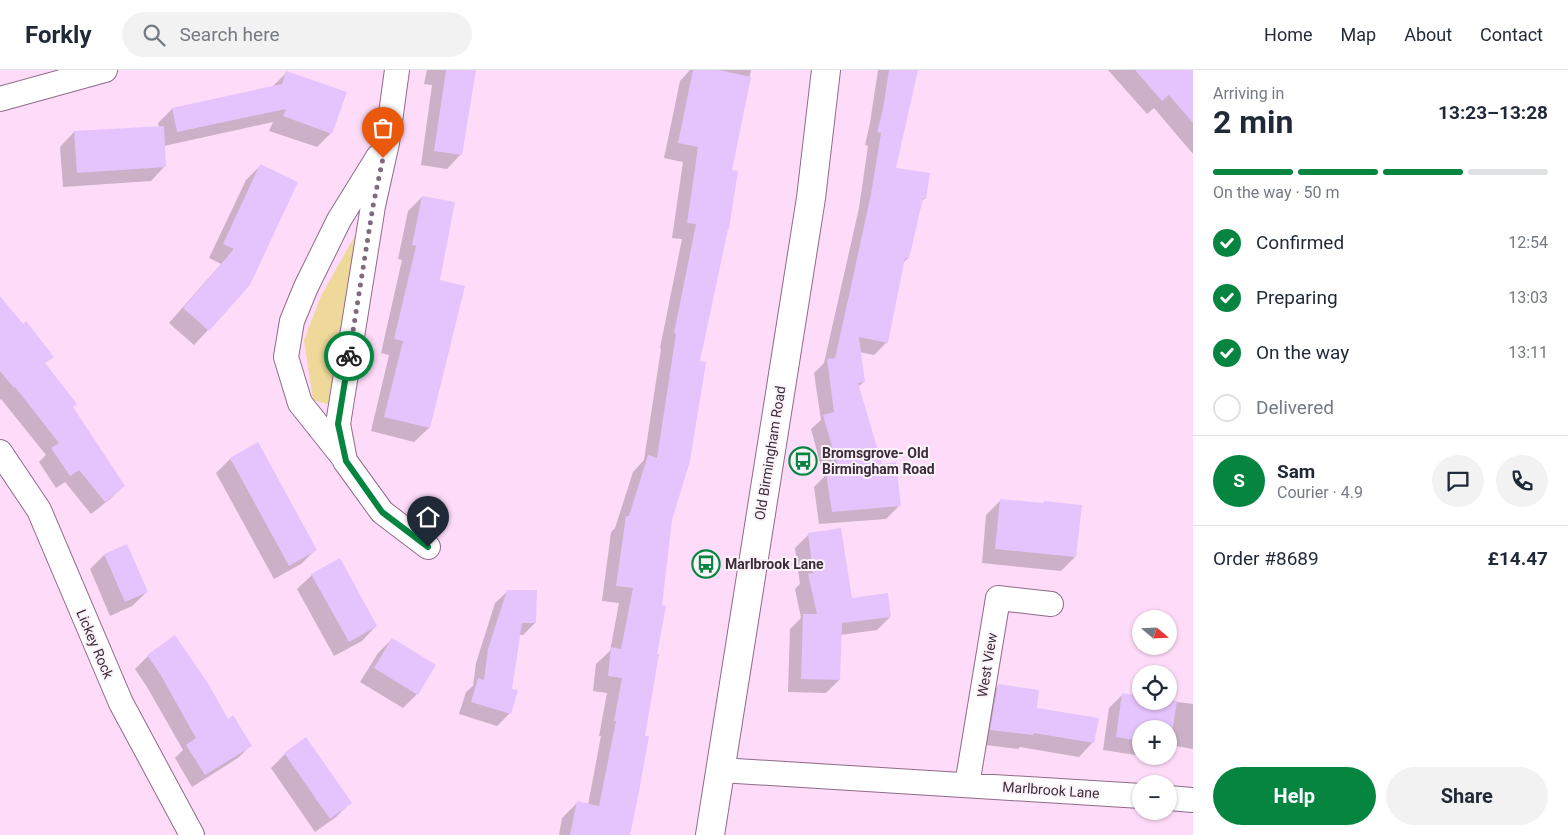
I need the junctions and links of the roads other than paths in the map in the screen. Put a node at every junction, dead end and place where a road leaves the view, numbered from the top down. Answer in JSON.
{"nodes":[{"id":1,"x":105,"y":70,"type":"edge"},
{"id":2,"x":397,"y":70,"type":"edge"},
{"id":3,"x":826,"y":70,"type":"edge"},
{"id":4,"x":0,"y":99,"type":"edge"},
{"id":5,"x":387,"y":143,"type":"junction"},
{"id":6,"x":0,"y":452,"type":"edge"},
{"id":7,"x":346,"y":461,"type":"junction"},
{"id":8,"x":428,"y":547,"type":"dead end"},
{"id":9,"x":1052,"y":604,"type":"dead end"},
{"id":10,"x":720,"y":770,"type":"junction"},
{"id":11,"x":967,"y":785,"type":"junction"},
{"id":12,"x":1132,"y":795,"type":"edge"},
{"id":13,"x":1177,"y":799,"type":"edge"},
{"id":14,"x":1193,"y":800,"type":"edge"},
{"id":15,"x":192,"y":835,"type":"edge"},
{"id":16,"x":710,"y":835,"type":"edge"}],
"edges":[{"from":1,"to":4,"type":"street"},
{"from":2,"to":5,"type":"street"},
{"from":3,"to":10,"type":"main road","name":"Old Birmingham Road"},
{"from":5,"to":7,"type":"street"},
{"from":5,"to":7,"type":"street"},
{"from":6,"to":15,"type":"street","name":"Lickey Rock"},
{"from":7,"to":8,"type":"street"},
{"from":9,"to":11,"type":"street","name":"West View"},
{"from":10,"to":11,"type":"street","name":"Marlbrook Lane"},
{"from":10,"to":16,"type":"main road","name":"Old Birmingham Road"},
{"from":11,"to":12,"type":"street","name":"Marlbrook Lane"},
{"from":13,"to":14,"type":"street"}]}
